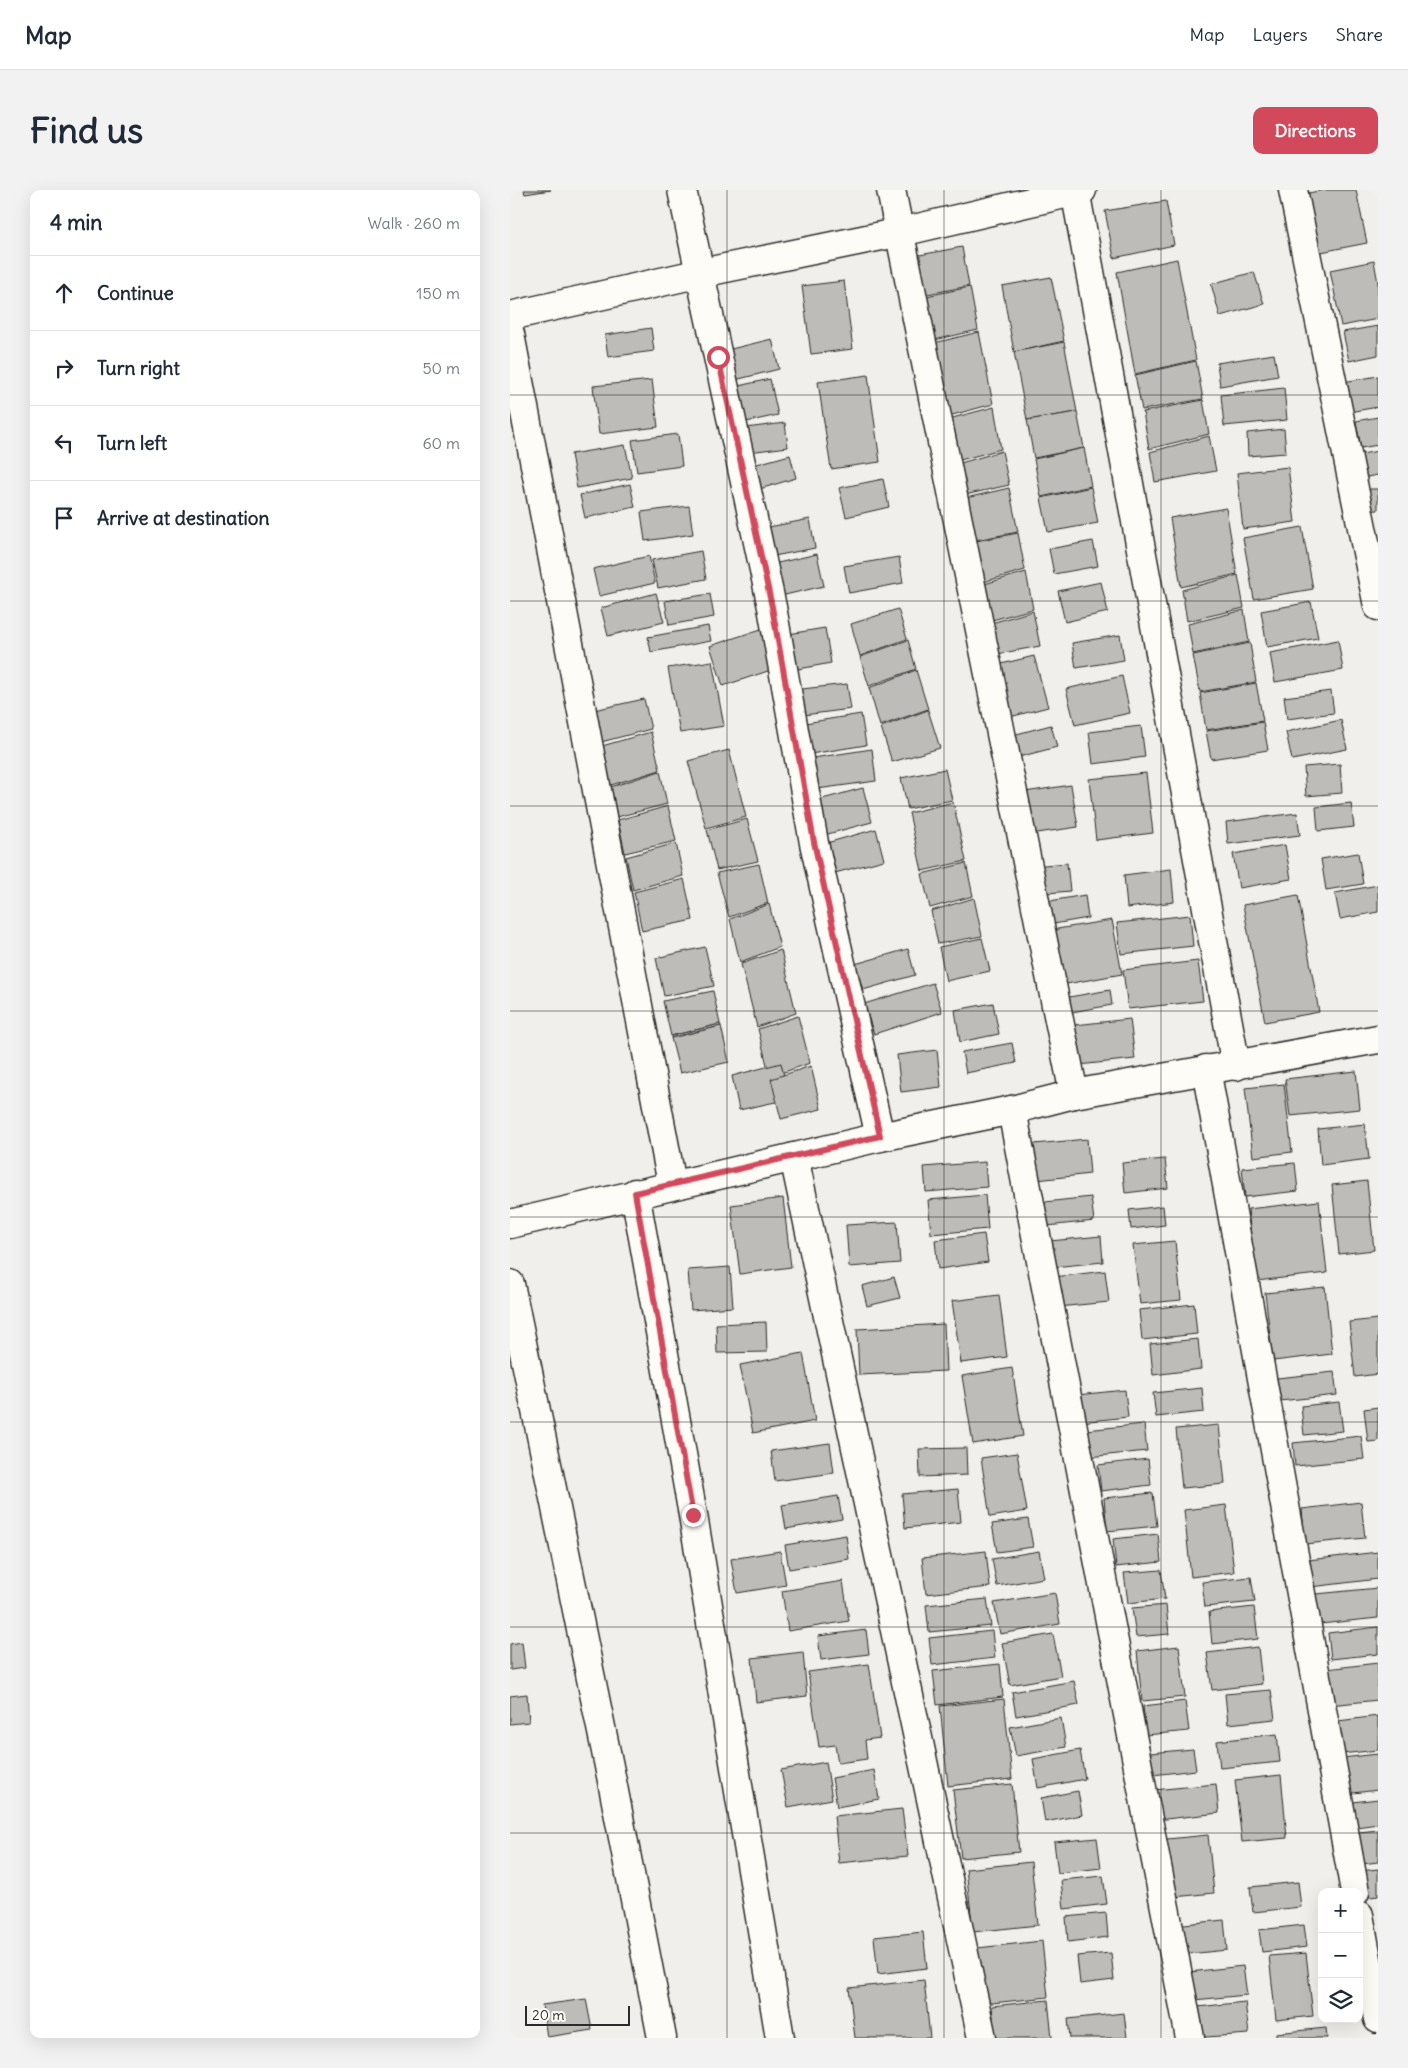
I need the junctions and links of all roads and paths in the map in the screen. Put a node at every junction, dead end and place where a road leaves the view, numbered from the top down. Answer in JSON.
{"nodes":[{"id":1,"x":682,"y":190,"type":"edge"},
{"id":2,"x":891,"y":190,"type":"edge"},
{"id":3,"x":1078,"y":190,"type":"edge"},
{"id":4,"x":1293,"y":190,"type":"edge"},
{"id":5,"x":900,"y":232,"type":"junction"},
{"id":6,"x":701,"y":273,"type":"junction"},
{"id":7,"x":510,"y":316,"type":"edge"},
{"id":8,"x":510,"y":334,"type":"edge"},
{"id":9,"x":1378,"y":606,"type":"edge"},
{"id":10,"x":1378,"y":1039,"type":"edge"},
{"id":11,"x":1236,"y":1066,"type":"junction"},
{"id":12,"x":1206,"y":1070,"type":"junction"},
{"id":13,"x":1074,"y":1094,"type":"junction"},
{"id":14,"x":1012,"y":1110,"type":"junction"},
{"id":15,"x":880,"y":1136,"type":"junction"},
{"id":16,"x":794,"y":1157,"type":"junction"},
{"id":17,"x":672,"y":1184,"type":"junction"},
{"id":18,"x":635,"y":1193,"type":"junction"},
{"id":19,"x":510,"y":1224,"type":"edge"},
{"id":20,"x":510,"y":1284,"type":"edge"},
{"id":21,"x":1354,"y":1888,"type":"edge"},
{"id":22,"x":1362,"y":1933,"type":"edge"},
{"id":23,"x":1378,"y":2019,"type":"edge"},
{"id":24,"x":662,"y":2038,"type":"edge"},
{"id":25,"x":780,"y":2038,"type":"edge"},
{"id":26,"x":982,"y":2038,"type":"edge"},
{"id":27,"x":1190,"y":2038,"type":"edge"}],
"edges":[{"from":1,"to":6,"type":"street"},
{"from":2,"to":5,"type":"street"},
{"from":3,"to":5,"type":"street"},
{"from":3,"to":11,"type":"street"},
{"from":4,"to":9,"type":"street"},
{"from":5,"to":6,"type":"street"},
{"from":5,"to":13,"type":"street"},
{"from":6,"to":7,"type":"street"},
{"from":6,"to":15,"type":"street"},
{"from":8,"to":17,"type":"street"},
{"from":10,"to":11,"type":"street"},
{"from":11,"to":12,"type":"street"},
{"from":12,"to":13,"type":"street"},
{"from":12,"to":21,"type":"street"},
{"from":13,"to":14,"type":"street"},
{"from":14,"to":15,"type":"street"},
{"from":14,"to":27,"type":"street"},
{"from":15,"to":16,"type":"street"},
{"from":16,"to":17,"type":"street"},
{"from":16,"to":26,"type":"street"},
{"from":17,"to":18,"type":"street"},
{"from":18,"to":19,"type":"street"},
{"from":18,"to":25,"type":"street"},
{"from":20,"to":24,"type":"street"},
{"from":22,"to":23,"type":"street"}]}
